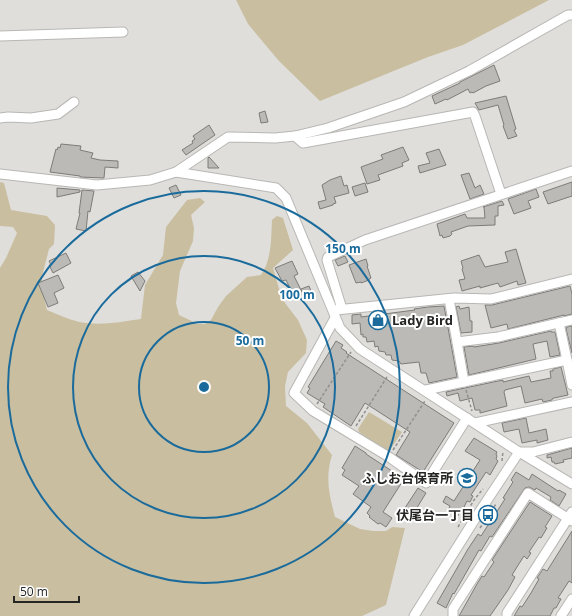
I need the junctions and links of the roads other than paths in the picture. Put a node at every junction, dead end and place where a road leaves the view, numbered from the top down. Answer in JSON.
{"nodes":[{"id":1,"x":572,"y":15,"type":"edge"},
{"id":2,"x":123,"y":32,"type":"dead end"},
{"id":3,"x":0,"y":36,"type":"edge"},
{"id":4,"x":74,"y":102,"type":"dead end"},
{"id":5,"x":0,"y":118,"type":"edge"},
{"id":6,"x":296,"y":136,"type":"junction"},
{"id":7,"x":572,"y":171,"type":"edge"},
{"id":8,"x":176,"y":172,"type":"junction"},
{"id":9,"x":0,"y":174,"type":"edge"},
{"id":10,"x":501,"y":194,"type":"junction"},
{"id":11,"x":572,"y":279,"type":"edge"},
{"id":12,"x":449,"y":299,"type":"junction"},
{"id":13,"x":342,"y":309,"type":"junction"},
{"id":14,"x":334,"y":314,"type":"junction"},
{"id":15,"x":572,"y":320,"type":"edge"},
{"id":16,"x":559,"y":323,"type":"junction"},
{"id":17,"x":457,"y":342,"type":"junction"},
{"id":18,"x":567,"y":360,"type":"junction"},
{"id":19,"x":464,"y":382,"type":"junction"},
{"id":20,"x":572,"y":385,"type":"edge"},
{"id":21,"x":426,"y":395,"type":"junction"},
{"id":22,"x":572,"y":402,"type":"edge"},
{"id":23,"x":475,"y":421,"type":"junction"},
{"id":24,"x":572,"y":442,"type":"edge"},
{"id":25,"x":519,"y":452,"type":"junction"},
{"id":26,"x":572,"y":484,"type":"edge"},
{"id":27,"x":571,"y":517,"type":"edge"},
{"id":28,"x":572,"y":599,"type":"edge"},
{"id":29,"x":414,"y":616,"type":"edge"},
{"id":30,"x":453,"y":616,"type":"edge"},
{"id":31,"x":507,"y":616,"type":"edge"},
{"id":32,"x":562,"y":616,"type":"edge"}],
"edges":[{"from":1,"to":6,"type":"street"},
{"from":2,"to":3,"type":"street"},
{"from":4,"to":5,"type":"street"},
{"from":6,"to":8,"type":"street"},
{"from":6,"to":10,"type":"street"},
{"from":7,"to":10,"type":"street"},
{"from":8,"to":9,"type":"street"},
{"from":8,"to":14,"type":"street"},
{"from":10,"to":13,"type":"street"},
{"from":11,"to":12,"type":"street"},
{"from":12,"to":13,"type":"street"},
{"from":12,"to":17,"type":"street"},
{"from":13,"to":14,"type":"street"},
{"from":14,"to":21,"type":"street"},
{"from":14,"to":23,"type":"street"},
{"from":15,"to":16,"type":"street"},
{"from":16,"to":17,"type":"street"},
{"from":16,"to":18,"type":"street"},
{"from":17,"to":19,"type":"street"},
{"from":18,"to":19,"type":"street"},
{"from":18,"to":20,"type":"street"},
{"from":19,"to":21,"type":"street"},
{"from":21,"to":23,"type":"street"},
{"from":22,"to":23,"type":"street"},
{"from":23,"to":25,"type":"street"},
{"from":24,"to":25,"type":"street"},
{"from":25,"to":26,"type":"street"},
{"from":25,"to":29,"type":"street"},
{"from":27,"to":30,"type":"street"},
{"from":27,"to":31,"type":"street"},
{"from":28,"to":32,"type":"street"}]}
